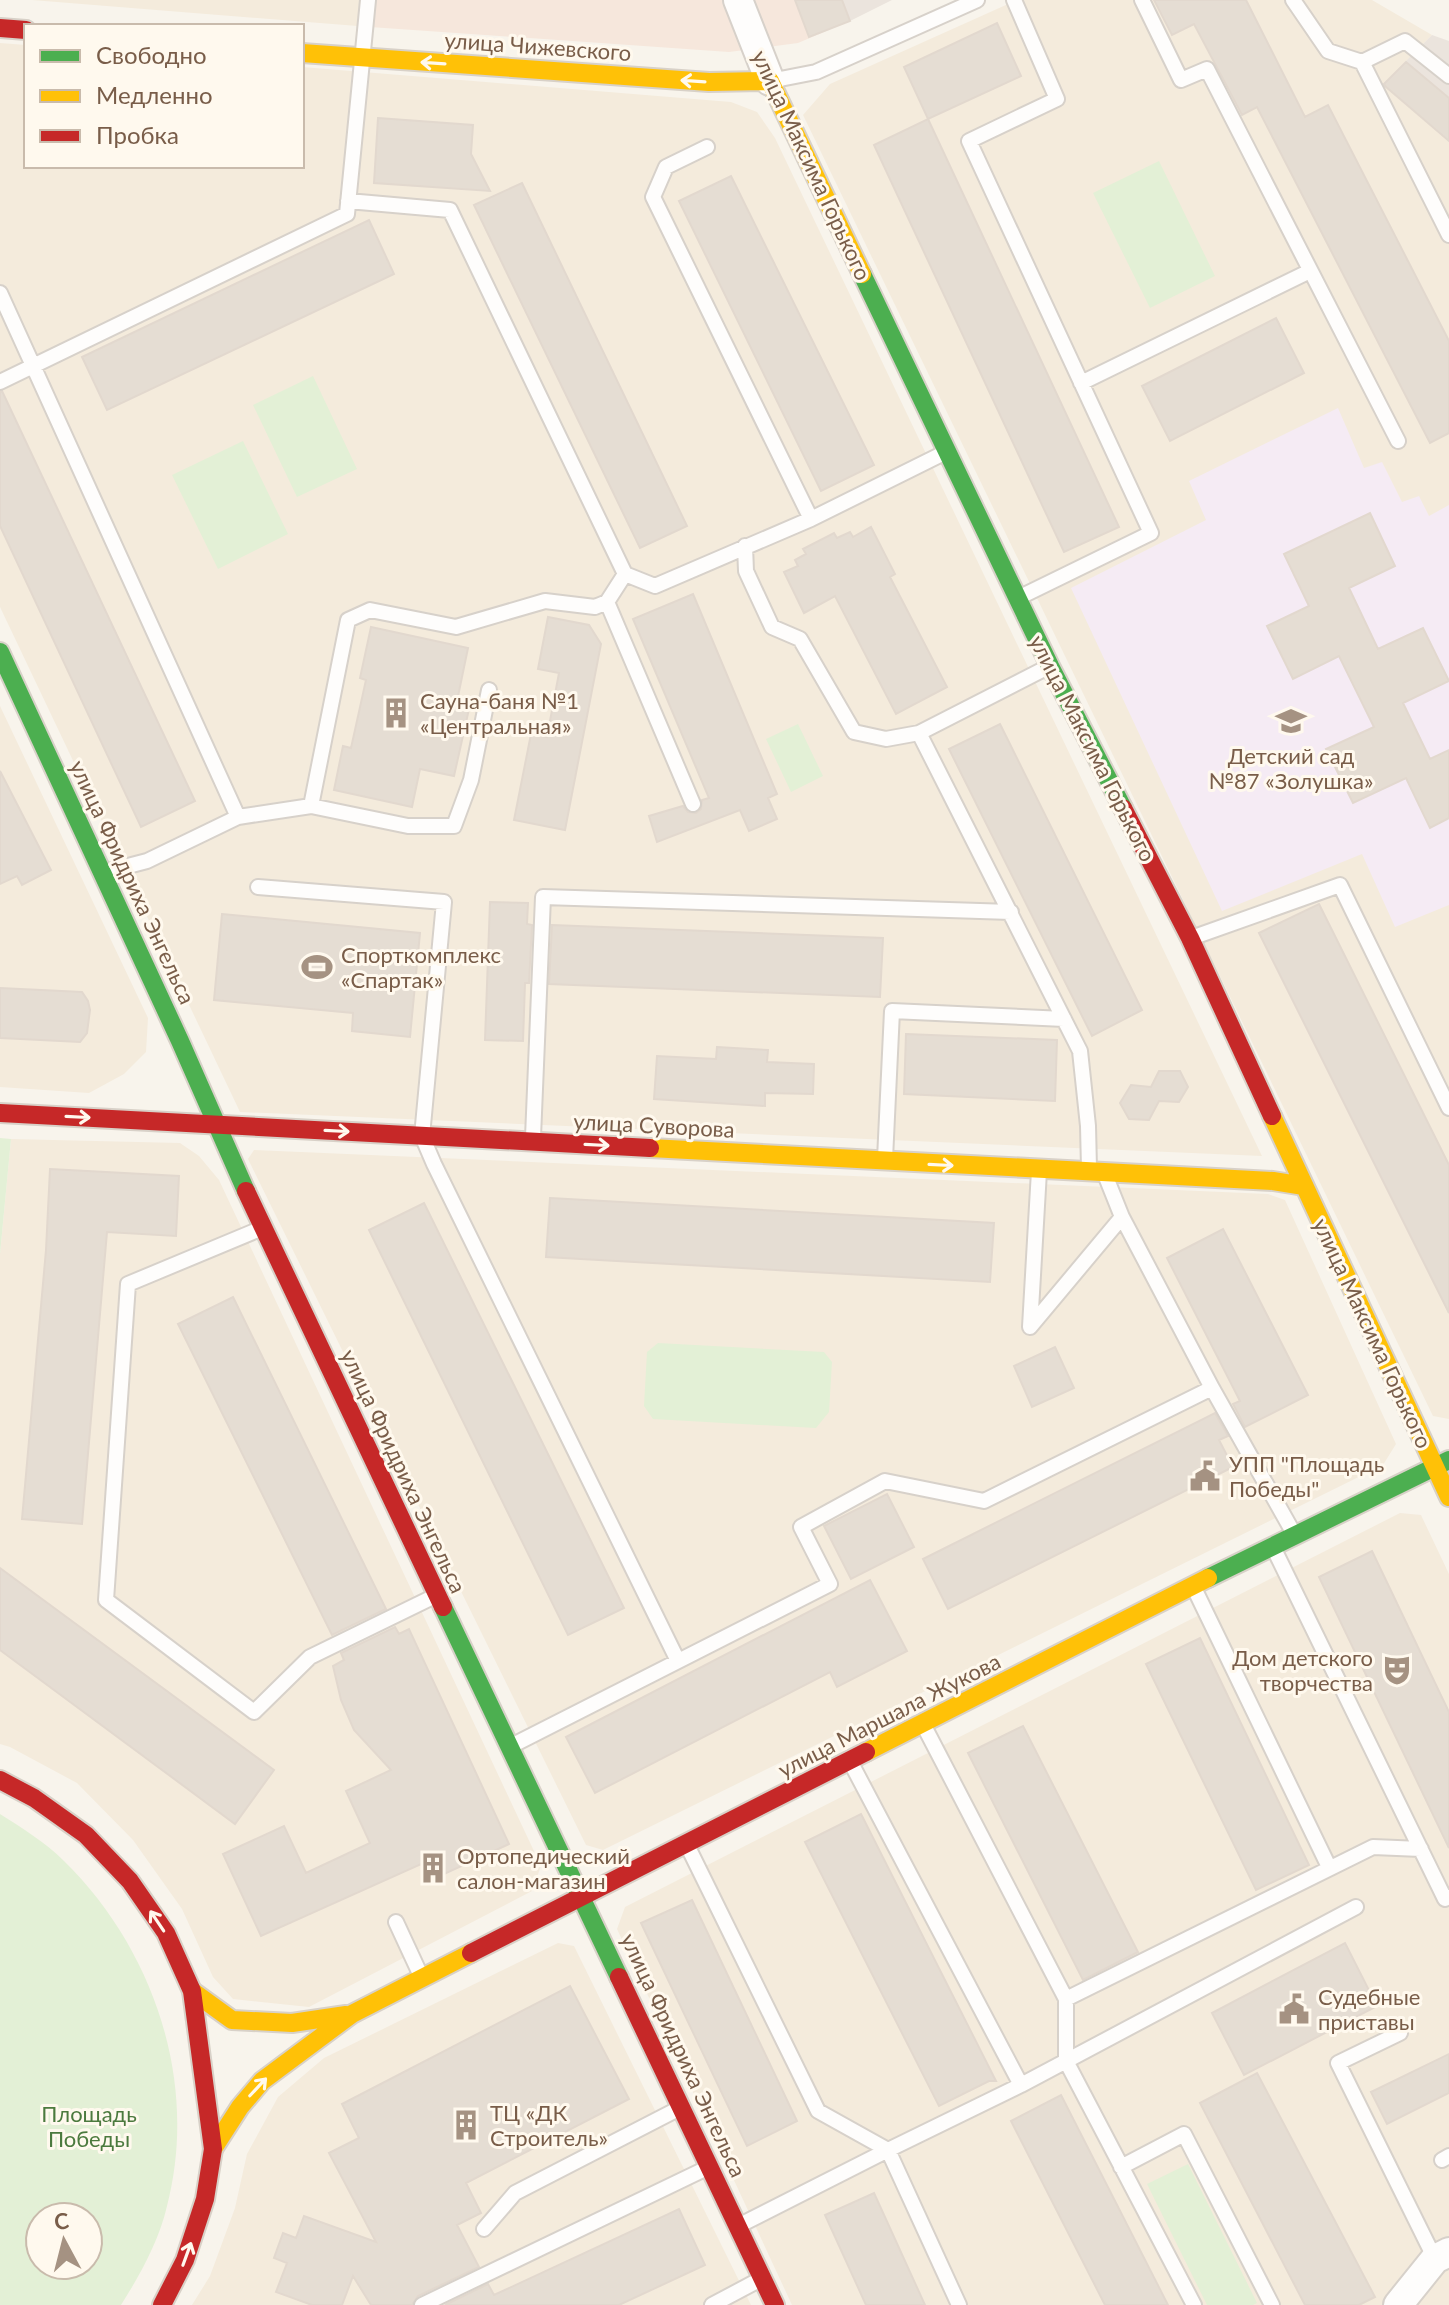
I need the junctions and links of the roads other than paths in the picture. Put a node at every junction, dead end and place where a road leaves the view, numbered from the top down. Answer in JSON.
{"nodes":[{"id":1,"x":368,"y":0,"type":"edge"},
{"id":2,"x":738,"y":0,"type":"edge"},
{"id":3,"x":977,"y":0,"type":"edge"},
{"id":4,"x":1014,"y":0,"type":"edge"},
{"id":5,"x":1142,"y":0,"type":"edge"},
{"id":6,"x":1293,"y":0,"type":"edge"},
{"id":7,"x":0,"y":28,"type":"edge"},
{"id":8,"x":24,"y":30,"type":"edge"},
{"id":9,"x":304,"y":53,"type":"edge"},
{"id":10,"x":362,"y":58,"type":"junction"},
{"id":11,"x":1362,"y":62,"type":"junction"},
{"id":12,"x":1449,"y":76,"type":"edge"},
{"id":13,"x":770,"y":81,"type":"junction"},
{"id":14,"x":707,"y":147,"type":"dead end"},
{"id":15,"x":348,"y":201,"type":"junction"},
{"id":16,"x":1449,"y":235,"type":"edge"},
{"id":17,"x":1310,"y":271,"type":"junction"},
{"id":18,"x":0,"y":293,"type":"edge"},
{"id":19,"x":33,"y":365,"type":"junction"},
{"id":20,"x":0,"y":382,"type":"edge"},
{"id":21,"x":1081,"y":383,"type":"junction"},
{"id":22,"x":1398,"y":441,"type":"dead end"},
{"id":23,"x":947,"y":450,"type":"junction"},
{"id":24,"x":811,"y":519,"type":"junction"},
{"id":25,"x":745,"y":546,"type":"junction"},
{"id":26,"x":625,"y":574,"type":"junction"},
{"id":27,"x":1019,"y":598,"type":"junction"},
{"id":28,"x":607,"y":602,"type":"junction"},
{"id":29,"x":0,"y":652,"type":"edge"},
{"id":30,"x":1050,"y":666,"type":"junction"},
{"id":31,"x":489,"y":690,"type":"dead end"},
{"id":32,"x":919,"y":733,"type":"junction"},
{"id":33,"x":693,"y":804,"type":"dead end"},
{"id":34,"x":311,"y":806,"type":"junction"},
{"id":35,"x":238,"y":817,"type":"junction"},
{"id":36,"x":102,"y":873,"type":"junction"},
{"id":37,"x":258,"y":887,"type":"dead end"},
{"id":38,"x":1011,"y":912,"type":"junction"},
{"id":39,"x":1190,"y":938,"type":"junction"},
{"id":40,"x":1064,"y":1019,"type":"junction"},
{"id":41,"x":1449,"y":1108,"type":"edge"},
{"id":42,"x":0,"y":1113,"type":"edge"},
{"id":43,"x":216,"y":1125,"type":"junction"},
{"id":44,"x":422,"y":1136,"type":"junction"},
{"id":45,"x":533,"y":1142,"type":"junction"},
{"id":46,"x":885,"y":1161,"type":"junction"},
{"id":47,"x":1039,"y":1170,"type":"junction"},
{"id":48,"x":1097,"y":1173,"type":"junction"},
{"id":49,"x":1304,"y":1186,"type":"junction"},
{"id":50,"x":1122,"y":1217,"type":"junction"},
{"id":51,"x":262,"y":1228,"type":"junction"},
{"id":52,"x":1212,"y":1388,"type":"junction"},
{"id":53,"x":1442,"y":1464,"type":"edge"},
{"id":54,"x":1449,"y":1497,"type":"edge"},
{"id":55,"x":1294,"y":1534,"type":"junction"},
{"id":56,"x":1272,"y":1545,"type":"junction"},
{"id":57,"x":1193,"y":1586,"type":"junction"},
{"id":58,"x":436,"y":1595,"type":"junction"},
{"id":59,"x":678,"y":1661,"type":"junction"},
{"id":60,"x":923,"y":1725,"type":"junction"},
{"id":61,"x":509,"y":1747,"type":"junction"},
{"id":62,"x":851,"y":1762,"type":"junction"},
{"id":63,"x":0,"y":1780,"type":"edge"},
{"id":64,"x":687,"y":1845,"type":"junction"},
{"id":65,"x":1421,"y":1849,"type":"junction"},
{"id":66,"x":1329,"y":1867,"type":"junction"},
{"id":67,"x":1449,"y":1897,"type":"edge"},
{"id":68,"x":583,"y":1898,"type":"junction"},
{"id":69,"x":1356,"y":1907,"type":"dead end"},
{"id":70,"x":396,"y":1922,"type":"dead end"},
{"id":71,"x":422,"y":1979,"type":"junction"},
{"id":72,"x":192,"y":1991,"type":"junction"},
{"id":73,"x":1066,"y":1999,"type":"junction"},
{"id":74,"x":352,"y":2014,"type":"junction"},
{"id":75,"x":1400,"y":2033,"type":"dead end"},
{"id":76,"x":1066,"y":2061,"type":"junction"},
{"id":77,"x":1021,"y":2085,"type":"junction"},
{"id":78,"x":682,"y":2107,"type":"junction"},
{"id":79,"x":213,"y":2149,"type":"junction"},
{"id":80,"x":888,"y":2150,"type":"junction"},
{"id":81,"x":710,"y":2166,"type":"junction"},
{"id":82,"x":1121,"y":2167,"type":"junction"},
{"id":83,"x":738,"y":2226,"type":"junction"},
{"id":84,"x":484,"y":2229,"type":"dead end"},
{"id":85,"x":1442,"y":2256,"type":"edge"},
{"id":86,"x":763,"y":2278,"type":"junction"},
{"id":87,"x":162,"y":2305,"type":"edge"},
{"id":88,"x":422,"y":2305,"type":"edge"},
{"id":89,"x":712,"y":2305,"type":"edge"},
{"id":90,"x":775,"y":2305,"type":"edge"},
{"id":91,"x":959,"y":2305,"type":"edge"},
{"id":92,"x":1194,"y":2305,"type":"edge"},
{"id":93,"x":1272,"y":2305,"type":"edge"},
{"id":94,"x":1398,"y":2305,"type":"edge"}],
"edges":[{"from":1,"to":10,"type":"lane"},
{"from":2,"to":13,"type":"street","name":"улица Максима Горького"},
{"from":3,"to":13,"type":"lane"},
{"from":4,"to":21,"type":"lane"},
{"from":5,"to":17,"type":"lane"},
{"from":6,"to":11,"type":"lane"},
{"from":7,"to":8,"type":"street"},
{"from":9,"to":10,"type":"street","name":"улица Чижевского"},
{"from":13,"to":10,"type":"street","name":"улица Чижевского","one_way":true},
{"from":10,"to":15,"type":"lane"},
{"from":11,"to":12,"type":"lane"},
{"from":11,"to":16,"type":"lane"},
{"from":13,"to":23,"type":"street","name":"улица Максима Горького"},
{"from":14,"to":24,"type":"lane"},
{"from":15,"to":19,"type":"lane"},
{"from":15,"to":26,"type":"lane"},
{"from":17,"to":21,"type":"lane"},
{"from":17,"to":22,"type":"lane"},
{"from":18,"to":19,"type":"lane"},
{"from":19,"to":20,"type":"lane"},
{"from":19,"to":35,"type":"lane"},
{"from":21,"to":27,"type":"lane"},
{"from":23,"to":24,"type":"lane"},
{"from":23,"to":27,"type":"street","name":"улица Максима Горького"},
{"from":24,"to":25,"type":"lane"},
{"from":25,"to":26,"type":"lane"},
{"from":25,"to":32,"type":"lane"},
{"from":26,"to":28,"type":"lane"},
{"from":27,"to":30,"type":"street","name":"улица Максима Горького"},
{"from":28,"to":33,"type":"lane"},
{"from":28,"to":34,"type":"lane"},
{"from":29,"to":36,"type":"street","name":"улица Фридриха Энгельса"},
{"from":30,"to":32,"type":"lane"},
{"from":30,"to":39,"type":"street","name":"улица Максима Горького"},
{"from":31,"to":34,"type":"lane"},
{"from":32,"to":38,"type":"lane"},
{"from":34,"to":35,"type":"lane"},
{"from":35,"to":36,"type":"lane"},
{"from":36,"to":43,"type":"street","name":"улица Фридриха Энгельса"},
{"from":37,"to":44,"type":"lane"},
{"from":38,"to":40,"type":"lane"},
{"from":38,"to":45,"type":"lane"},
{"from":39,"to":41,"type":"lane"},
{"from":39,"to":49,"type":"street","name":"улица Максима Горького"},
{"from":40,"to":46,"type":"lane"},
{"from":40,"to":48,"type":"lane"},
{"from":42,"to":43,"type":"street","name":"улица Суворова","one_way":true},
{"from":43,"to":44,"type":"street","name":"улица Суворова","one_way":true},
{"from":43,"to":51,"type":"street","name":"улица Фридриха Энгельса"},
{"from":44,"to":45,"type":"street","name":"улица Суворова"},
{"from":44,"to":59,"type":"lane"},
{"from":45,"to":46,"type":"street","name":"улица Суворова","one_way":true},
{"from":46,"to":47,"type":"street","name":"улица Суворова","one_way":true},
{"from":47,"to":48,"type":"street","name":"улица Суворова"},
{"from":47,"to":50,"type":"lane"},
{"from":48,"to":49,"type":"street","name":"улица Суворова"},
{"from":48,"to":50,"type":"lane"},
{"from":49,"to":53,"type":"street","name":"улица Максима Горького"},
{"from":50,"to":52,"type":"lane"},
{"from":51,"to":58,"type":"street","name":"улица Фридриха Энгельса"},
{"from":51,"to":58,"type":"lane"},
{"from":52,"to":55,"type":"lane"},
{"from":52,"to":59,"type":"lane"},
{"from":53,"to":54,"type":"street","name":"улица Максима Горького"},
{"from":53,"to":55,"type":"street","name":"улица Маршала Жукова"},
{"from":55,"to":56,"type":"street","name":"улица Маршала Жукова"},
{"from":56,"to":57,"type":"street","name":"улица Маршала Жукова"},
{"from":56,"to":65,"type":"lane"},
{"from":57,"to":60,"type":"street","name":"улица Маршала Жукова"},
{"from":57,"to":66,"type":"lane"},
{"from":58,"to":61,"type":"street","name":"улица Фридриха Энгельса"},
{"from":59,"to":61,"type":"lane"},
{"from":60,"to":62,"type":"street","name":"улица Маршала Жукова"},
{"from":60,"to":73,"type":"lane"},
{"from":61,"to":68,"type":"street","name":"улица Фридриха Энгельса"},
{"from":62,"to":64,"type":"street","name":"улица Маршала Жукова"},
{"from":62,"to":77,"type":"lane"},
{"from":72,"to":63,"type":"street","one_way":true},
{"from":64,"to":68,"type":"street","name":"улица Маршала Жукова"},
{"from":64,"to":80,"type":"lane"},
{"from":65,"to":66,"type":"lane"},
{"from":65,"to":67,"type":"lane"},
{"from":66,"to":73,"type":"lane"},
{"from":68,"to":71,"type":"street","name":"улица Маршала Жукова"},
{"from":68,"to":78,"type":"street","name":"улица Фридриха Энгельса"},
{"from":69,"to":76,"type":"lane"},
{"from":70,"to":71,"type":"lane"},
{"from":71,"to":74,"type":"street","name":"улица Маршала Жукова"},
{"from":72,"to":74,"type":"street"},
{"from":72,"to":79,"type":"street"},
{"from":73,"to":76,"type":"lane"},
{"from":79,"to":74,"type":"street","one_way":true},
{"from":75,"to":85,"type":"lane"},
{"from":76,"to":77,"type":"lane"},
{"from":76,"to":82,"type":"lane"},
{"from":77,"to":80,"type":"lane"},
{"from":78,"to":81,"type":"street","name":"улица Фридриха Энгельса"},
{"from":78,"to":84,"type":"lane"},
{"from":87,"to":79,"type":"street","one_way":true},
{"from":80,"to":83,"type":"lane"},
{"from":80,"to":91,"type":"lane"},
{"from":81,"to":83,"type":"street","name":"улица Фридриха Энгельса"},
{"from":81,"to":88,"type":"lane"},
{"from":82,"to":92,"type":"lane"},
{"from":82,"to":93,"type":"lane"},
{"from":83,"to":86,"type":"street","name":"улица Фридриха Энгельса"},
{"from":85,"to":94,"type":"street"},
{"from":86,"to":89,"type":"lane"},
{"from":86,"to":90,"type":"street","name":"улица Фридриха Энгельса"}]}
